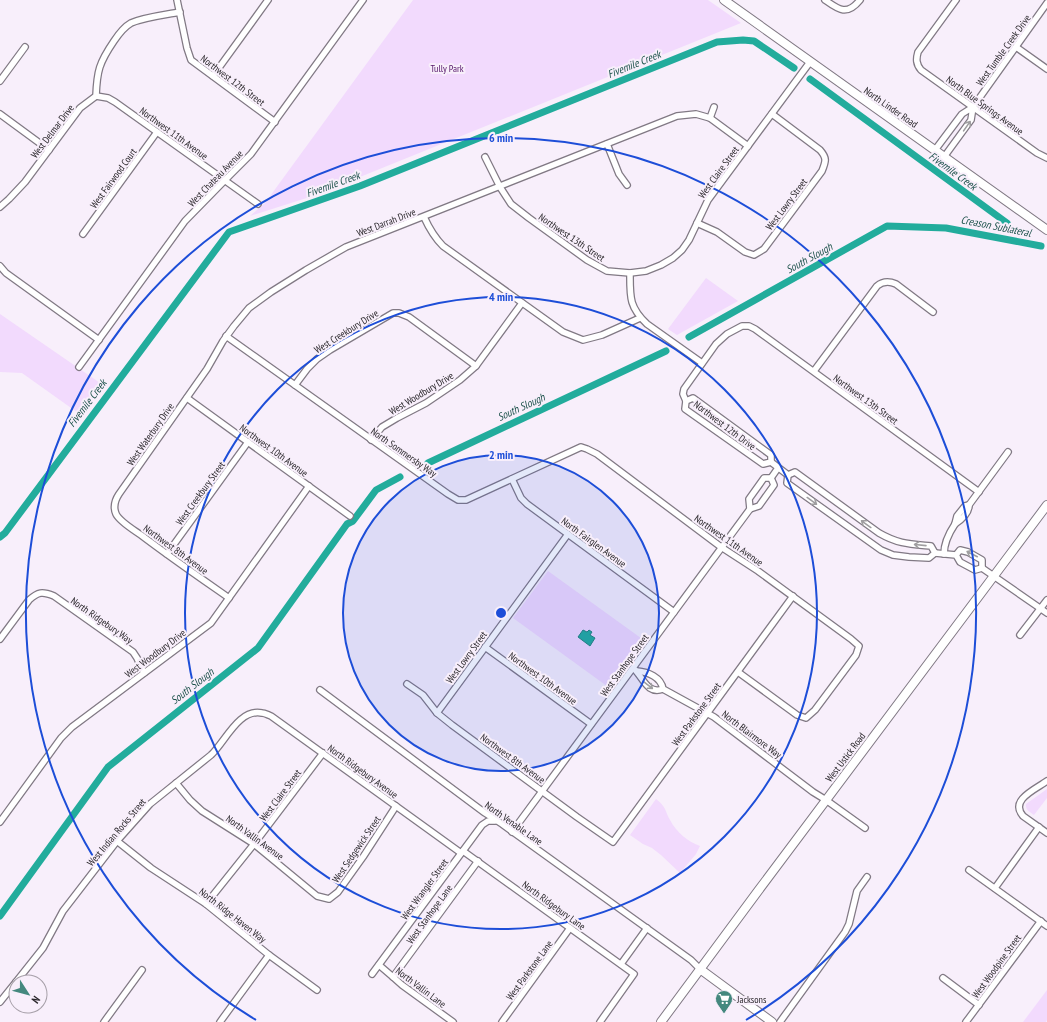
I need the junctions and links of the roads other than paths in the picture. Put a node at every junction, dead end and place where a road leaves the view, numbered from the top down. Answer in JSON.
{"nodes":[{"id":1,"x":177,"y":0,"type":"edge"},
{"id":2,"x":268,"y":0,"type":"edge"},
{"id":3,"x":363,"y":0,"type":"edge"},
{"id":4,"x":724,"y":0,"type":"edge"},
{"id":5,"x":825,"y":0,"type":"edge"},
{"id":6,"x":860,"y":0,"type":"edge"},
{"id":7,"x":956,"y":0,"type":"edge"},
{"id":8,"x":1047,"y":4,"type":"edge"},
{"id":9,"x":180,"y":12,"type":"junction"},
{"id":10,"x":25,"y":47,"type":"dead end"},
{"id":11,"x":1016,"y":47,"type":"junction"},
{"id":12,"x":810,"y":62,"type":"junction"},
{"id":13,"x":1047,"y":69,"type":"edge"},
{"id":14,"x":213,"y":76,"type":"junction"},
{"id":15,"x":0,"y":81,"type":"edge"},
{"id":16,"x":96,"y":96,"type":"junction"},
{"id":17,"x":714,"y":107,"type":"dead end"},
{"id":18,"x":973,"y":107,"type":"junction"},
{"id":19,"x":0,"y":114,"type":"edge"},
{"id":20,"x":772,"y":114,"type":"junction"},
{"id":21,"x":710,"y":118,"type":"junction"},
{"id":22,"x":275,"y":122,"type":"junction"},
{"id":23,"x":157,"y":132,"type":"junction"},
{"id":24,"x":607,"y":144,"type":"junction"},
{"id":25,"x":748,"y":146,"type":"junction"},
{"id":26,"x":49,"y":150,"type":"junction"},
{"id":27,"x":934,"y":150,"type":"junction"},
{"id":28,"x":485,"y":157,"type":"dead end"},
{"id":29,"x":944,"y":157,"type":"junction"},
{"id":30,"x":1047,"y":158,"type":"edge"},
{"id":31,"x":224,"y":180,"type":"junction"},
{"id":32,"x":627,"y":185,"type":"dead end"},
{"id":33,"x":500,"y":187,"type":"junction"},
{"id":34,"x":258,"y":204,"type":"dead end"},
{"id":35,"x":0,"y":207,"type":"edge"},
{"id":36,"x":424,"y":217,"type":"junction"},
{"id":37,"x":697,"y":223,"type":"junction"},
{"id":38,"x":1047,"y":230,"type":"edge"},
{"id":39,"x":83,"y":234,"type":"dead end"},
{"id":40,"x":0,"y":266,"type":"edge"},
{"id":41,"x":630,"y":273,"type":"junction"},
{"id":42,"x":522,"y":303,"type":"junction"},
{"id":43,"x":933,"y":312,"type":"dead end"},
{"id":44,"x":640,"y":318,"type":"junction"},
{"id":45,"x":226,"y":336,"type":"junction"},
{"id":46,"x":99,"y":340,"type":"junction"},
{"id":47,"x":702,"y":363,"type":"junction"},
{"id":48,"x":476,"y":366,"type":"junction"},
{"id":49,"x":79,"y":367,"type":"dead end"},
{"id":50,"x":207,"y":369,"type":"joint"},
{"id":51,"x":814,"y":372,"type":"junction"},
{"id":52,"x":295,"y":385,"type":"junction"},
{"id":53,"x":186,"y":398,"type":"junction"},
{"id":54,"x":686,"y":401,"type":"junction"},
{"id":55,"x":371,"y":440,"type":"junction"},
{"id":56,"x":248,"y":442,"type":"junction"},
{"id":57,"x":587,"y":449,"type":"joint"},
{"id":58,"x":1008,"y":452,"type":"dead end"},
{"id":59,"x":771,"y":462,"type":"junction"},
{"id":60,"x":778,"y":468,"type":"junction"},
{"id":61,"x":788,"y":474,"type":"junction"},
{"id":62,"x":771,"y":478,"type":"junction"},
{"id":63,"x":512,"y":479,"type":"junction"},
{"id":64,"x":309,"y":486,"type":"junction"},
{"id":65,"x":979,"y":492,"type":"junction"},
{"id":66,"x":1047,"y":505,"type":"edge"},
{"id":67,"x":750,"y":509,"type":"junction"},
{"id":68,"x":115,"y":512,"type":"joint"},
{"id":69,"x":350,"y":516,"type":"dead end"},
{"id":70,"x":568,"y":534,"type":"junction"},
{"id":71,"x":721,"y":547,"type":"junction"},
{"id":72,"x":935,"y":553,"type":"junction"},
{"id":73,"x":167,"y":554,"type":"junction"},
{"id":74,"x":944,"y":554,"type":"junction"},
{"id":75,"x":956,"y":555,"type":"junction"},
{"id":76,"x":982,"y":568,"type":"junction"},
{"id":77,"x":994,"y":576,"type":"junction"},
{"id":78,"x":794,"y":596,"type":"junction"},
{"id":79,"x":229,"y":598,"type":"junction"},
{"id":80,"x":1047,"y":600,"type":"edge"},
{"id":81,"x":1040,"y":609,"type":"junction"},
{"id":82,"x":674,"y":612,"type":"junction"},
{"id":83,"x":1047,"y":613,"type":"edge"},
{"id":84,"x":1020,"y":635,"type":"dead end"},
{"id":85,"x":0,"y":639,"type":"edge"},
{"id":86,"x":485,"y":647,"type":"junction"},
{"id":87,"x":635,"y":669,"type":"junction"},
{"id":88,"x":738,"y":672,"type":"junction"},
{"id":89,"x":144,"y":673,"type":"junction"},
{"id":90,"x":407,"y":684,"type":"dead end"},
{"id":91,"x":663,"y":689,"type":"junction"},
{"id":92,"x":320,"y":690,"type":"dead end"},
{"id":93,"x":437,"y":712,"type":"junction"},
{"id":94,"x":252,"y":713,"type":"joint"},
{"id":95,"x":708,"y":713,"type":"junction"},
{"id":96,"x":591,"y":724,"type":"junction"},
{"id":97,"x":323,"y":753,"type":"junction"},
{"id":98,"x":1047,"y":782,"type":"edge"},
{"id":99,"x":176,"y":783,"type":"junction"},
{"id":100,"x":543,"y":791,"type":"junction"},
{"id":101,"x":826,"y":800,"type":"junction"},
{"id":102,"x":396,"y":806,"type":"junction"},
{"id":103,"x":495,"y":821,"type":"junction"},
{"id":104,"x":0,"y":822,"type":"edge"},
{"id":105,"x":865,"y":828,"type":"dead end"},
{"id":106,"x":1039,"y":828,"type":"junction"},
{"id":107,"x":512,"y":832,"type":"junction"},
{"id":108,"x":1047,"y":833,"type":"edge"},
{"id":109,"x":117,"y":841,"type":"junction"},
{"id":110,"x":613,"y":842,"type":"joint"},
{"id":111,"x":254,"y":844,"type":"junction"},
{"id":112,"x":462,"y":852,"type":"junction"},
{"id":113,"x":478,"y":861,"type":"junction"},
{"id":114,"x":969,"y":870,"type":"dead end"},
{"id":115,"x":867,"y":878,"type":"dead end"},
{"id":116,"x":995,"y":888,"type":"junction"},
{"id":117,"x":329,"y":899,"type":"joint"},
{"id":118,"x":206,"y":904,"type":"junction"},
{"id":119,"x":1041,"y":921,"type":"junction"},
{"id":120,"x":1047,"y":926,"type":"edge"},
{"id":121,"x":570,"y":928,"type":"junction"},
{"id":122,"x":647,"y":928,"type":"junction"},
{"id":123,"x":269,"y":956,"type":"junction"},
{"id":124,"x":620,"y":964,"type":"junction"},
{"id":125,"x":379,"y":966,"type":"junction"},
{"id":126,"x":700,"y":969,"type":"junction"},
{"id":127,"x":142,"y":970,"type":"dead end"},
{"id":128,"x":22,"y":974,"type":"edge"},
{"id":129,"x":372,"y":974,"type":"dead end"},
{"id":130,"x":393,"y":977,"type":"junction"},
{"id":131,"x":943,"y":978,"type":"dead end"},
{"id":132,"x":317,"y":990,"type":"dead end"},
{"id":133,"x":8,"y":992,"type":"edge"},
{"id":134,"x":0,"y":1002,"type":"edge"},
{"id":135,"x":979,"y":1005,"type":"junction"},
{"id":136,"x":104,"y":1022,"type":"edge"},
{"id":137,"x":220,"y":1022,"type":"edge"},
{"id":138,"x":453,"y":1022,"type":"edge"},
{"id":139,"x":502,"y":1022,"type":"edge"},
{"id":140,"x":600,"y":1022,"type":"edge"},
{"id":141,"x":661,"y":1022,"type":"edge"},
{"id":142,"x":772,"y":1022,"type":"edge"},
{"id":143,"x":780,"y":1022,"type":"edge"},
{"id":144,"x":966,"y":1022,"type":"edge"}],
"edges":[{"from":1,"to":9,"type":"street","name":"Northwest 12th Street"},
{"from":2,"to":14,"type":"street"},
{"from":3,"to":22,"type":"street","name":"West Chateau Avenue"},
{"from":4,"to":12,"type":"main road","name":"North Linder Road"},
{"from":5,"to":6,"type":"street"},
{"from":7,"to":18,"type":"street","name":"North Blue Springs Avenue"},
{"from":8,"to":11,"type":"street","name":"West Tumble Creek Drive"},
{"from":9,"to":14,"type":"street","name":"Northwest 12th Street"},
{"from":9,"to":16,"type":"street"},
{"from":10,"to":15,"type":"street"},
{"from":11,"to":13,"type":"street"},
{"from":11,"to":18,"type":"street","name":"West Tumble Creek Drive"},
{"from":12,"to":20,"type":"street","name":"West Claire Street"},
{"from":12,"to":27,"type":"main road","name":"North Linder Road"},
{"from":14,"to":22,"type":"street","name":"Northwest 12th Street"},
{"from":16,"to":23,"type":"street","name":"Northwest 11th Avenue"},
{"from":16,"to":26,"type":"street","name":"West Delmar Drive"},
{"from":17,"to":21,"type":"street"},
{"from":18,"to":27,"type":"street","name":"West Tumble Creek Drive"},
{"from":29,"to":18,"type":"street","name":"West Tumble Creek Drive","one_way":true},
{"from":18,"to":30,"type":"street","name":"North Blue Springs Avenue"},
{"from":19,"to":26,"type":"street"},
{"from":20,"to":25,"type":"street","name":"West Claire Street"},
{"from":20,"to":37,"type":"street","name":"West Lowry Street"},
{"from":21,"to":24,"type":"street","name":"West Darrah Drive"},
{"from":21,"to":25,"type":"street","name":"West Darrah Drive"},
{"from":22,"to":31,"type":"street","name":"West Chateau Avenue"},
{"from":23,"to":31,"type":"street","name":"Northwest 11th Avenue"},
{"from":23,"to":39,"type":"street","name":"West Fairwood Court"},
{"from":24,"to":32,"type":"street"},
{"from":24,"to":33,"type":"street","name":"West Darrah Drive"},
{"from":25,"to":37,"type":"street","name":"West Claire Street"},
{"from":26,"to":35,"type":"street","name":"West Delmar Drive"},
{"from":27,"to":29,"type":"main road","name":"North Linder Road"},
{"from":28,"to":33,"type":"street","name":"Northwest 13th Street"},
{"from":29,"to":38,"type":"main road","name":"North Linder Road"},
{"from":31,"to":34,"type":"street","name":"Northwest 11th Avenue"},
{"from":31,"to":46,"type":"street","name":"West Chateau Avenue"},
{"from":33,"to":36,"type":"street","name":"West Darrah Drive"},
{"from":33,"to":41,"type":"street","name":"Northwest 13th Street"},
{"from":36,"to":42,"type":"street"},
{"from":36,"to":45,"type":"street","name":"West Darrah Drive"},
{"from":37,"to":41,"type":"street","name":"West Claire Street"},
{"from":40,"to":46,"type":"street"},
{"from":41,"to":44,"type":"street"},
{"from":42,"to":44,"type":"street"},
{"from":42,"to":48,"type":"street","name":"West Woodbury Drive"},
{"from":43,"to":51,"type":"street"},
{"from":44,"to":47,"type":"street"},
{"from":45,"to":50,"type":"street","name":"West Darrah Drive"},
{"from":45,"to":52,"type":"street","name":"North Sommersby Way"},
{"from":46,"to":49,"type":"street","name":"West Chateau Avenue"},
{"from":47,"to":51,"type":"street","name":"Northwest 13th Street"},
{"from":47,"to":54,"type":"street"},
{"from":48,"to":52,"type":"street","name":"West Creekbury Drive"},
{"from":48,"to":55,"type":"street","name":"West Woodbury Drive"},
{"from":50,"to":53,"type":"street","name":"West Waterbury Drive"},
{"from":51,"to":65,"type":"street","name":"Northwest 13th Street"},
{"from":52,"to":55,"type":"street","name":"North Sommersby Way"},
{"from":53,"to":56,"type":"street","name":"Northwest 10th Avenue"},
{"from":53,"to":68,"type":"street","name":"West Waterbury Drive"},
{"from":54,"to":59,"type":"street","name":"Northwest 12th Drive"},
{"from":54,"to":59,"type":"street","name":"Northwest 12th Drive"},
{"from":55,"to":63,"type":"street","name":"North Sommersby Way"},
{"from":56,"to":64,"type":"street","name":"Northwest 10th Avenue"},
{"from":56,"to":73,"type":"street","name":"West Creekbury Street"},
{"from":57,"to":63,"type":"street","name":"North Sommersby Way"},
{"from":57,"to":71,"type":"street","name":"Northwest 11th Avenue"},
{"from":58,"to":65,"type":"street"},
{"from":59,"to":60,"type":"street","name":"Northwest 12th Drive"},
{"from":60,"to":61,"type":"street","name":"Northwest 12th Drive"},
{"from":60,"to":62,"type":"street","name":"West Stanhope Street"},
{"from":72,"to":61,"type":"street","name":"Northwest 12th Drive","one_way":true},
{"from":61,"to":72,"type":"street","name":"Northwest 12th Drive","one_way":true},
{"from":62,"to":67,"type":"street","name":"West Stanhope Street"},
{"from":62,"to":67,"type":"street","name":"West Stanhope Street"},
{"from":63,"to":70,"type":"street","name":"North Fairglen Avenue"},
{"from":64,"to":69,"type":"street","name":"Northwest 10th Avenue"},
{"from":64,"to":79,"type":"street","name":"West Woodbury Drive"},
{"from":65,"to":74,"type":"street"},
{"from":66,"to":77,"type":"main road","name":"West Ustick Road"},
{"from":67,"to":71,"type":"street","name":"West Stanhope Street"},
{"from":68,"to":73,"type":"street","name":"Northwest 8th Avenue"},
{"from":70,"to":82,"type":"street","name":"North Fairglen Avenue"},
{"from":70,"to":86,"type":"street","name":"West Lowry Street"},
{"from":71,"to":78,"type":"street","name":"Northwest 11th Avenue"},
{"from":71,"to":82,"type":"street","name":"West Stanhope Street"},
{"from":72,"to":74,"type":"street","name":"Northwest 12th Drive"},
{"from":73,"to":79,"type":"street","name":"Northwest 8th Avenue"},
{"from":74,"to":75,"type":"street","name":"Northwest 12th Drive"},
{"from":75,"to":76,"type":"street","name":"Northwest 12th Drive"},
{"from":76,"to":75,"type":"street","name":"Northwest 12th Drive","one_way":true},
{"from":76,"to":77,"type":"street","name":"Northwest 12th Drive"},
{"from":77,"to":81,"type":"street","name":"Northwest 12th Drive"},
{"from":77,"to":101,"type":"main road","name":"West Ustick Road"},
{"from":78,"to":88,"type":"street","name":"West Parkstone Street"},
{"from":78,"to":88,"type":"street","name":"Northwest 11th Avenue"},
{"from":79,"to":89,"type":"street","name":"West Woodbury Drive"},
{"from":80,"to":81,"type":"street"},
{"from":81,"to":83,"type":"street","name":"Northwest 12th Drive"},
{"from":81,"to":84,"type":"street"},
{"from":82,"to":87,"type":"street","name":"West Stanhope Street"},
{"from":85,"to":89,"type":"street","name":"North Ridgebury Way"},
{"from":86,"to":93,"type":"street","name":"West Lowry Street"},
{"from":86,"to":96,"type":"street","name":"Northwest 10th Avenue"},
{"from":87,"to":91,"type":"street","name":"North Blairmore Way"},
{"from":87,"to":91,"type":"street","name":"North Blairmore Way","one_way":true},
{"from":87,"to":96,"type":"street","name":"West Stanhope Street"},
{"from":88,"to":95,"type":"street","name":"West Parkstone Street"},
{"from":89,"to":104,"type":"street","name":"West Woodbury Drive"},
{"from":90,"to":93,"type":"street","name":"Northwest 8th Avenue"},
{"from":91,"to":95,"type":"street","name":"North Blairmore Way"},
{"from":92,"to":103,"type":"street","name":"North Venable Lane"},
{"from":93,"to":100,"type":"street","name":"Northwest 8th Avenue"},
{"from":94,"to":97,"type":"street","name":"North Ridgebury Avenue"},
{"from":94,"to":99,"type":"street","name":"West Indian Rocks Street"},
{"from":95,"to":101,"type":"street","name":"North Blairmore Way"},
{"from":95,"to":110,"type":"street","name":"West Parkstone Street"},
{"from":96,"to":100,"type":"street","name":"West Stanhope Street"},
{"from":97,"to":102,"type":"street","name":"North Ridgebury Avenue"},
{"from":97,"to":111,"type":"street","name":"West Claire Street"},
{"from":98,"to":106,"type":"street"},
{"from":99,"to":109,"type":"street","name":"West Indian Rocks Street"},
{"from":99,"to":111,"type":"street","name":"North Vallin Avenue"},
{"from":100,"to":107,"type":"street","name":"West Stanhope Street"},
{"from":100,"to":110,"type":"street","name":"Northwest 8th Avenue"},
{"from":101,"to":105,"type":"street","name":"North Blairmore Way"},
{"from":101,"to":126,"type":"main road","name":"West Ustick Road"},
{"from":102,"to":112,"type":"street","name":"North Ridgebury Avenue"},
{"from":102,"to":117,"type":"street","name":"West Sedgewick Street"},
{"from":103,"to":107,"type":"street","name":"North Venable Lane"},
{"from":103,"to":112,"type":"street","name":"West Wrangler Street"},
{"from":106,"to":108,"type":"street"},
{"from":106,"to":116,"type":"street"},
{"from":107,"to":122,"type":"street","name":"North Venable Lane"},
{"from":109,"to":118,"type":"street","name":"North Ridge Haven Way"},
{"from":109,"to":128,"type":"street","name":"West Indian Rocks Street"},
{"from":111,"to":117,"type":"street","name":"North Vallin Avenue"},
{"from":111,"to":118,"type":"street","name":"West Claire Street"},
{"from":112,"to":113,"type":"street","name":"North Ridgebury Lane"},
{"from":112,"to":125,"type":"street","name":"West Wrangler Street"},
{"from":113,"to":121,"type":"street","name":"North Ridgebury Lane"},
{"from":113,"to":130,"type":"street","name":"West Stanhope Lane"},
{"from":114,"to":116,"type":"street"},
{"from":115,"to":143,"type":"street"},
{"from":116,"to":119,"type":"street"},
{"from":118,"to":123,"type":"street","name":"North Ridge Haven Way"},
{"from":119,"to":120,"type":"street"},
{"from":119,"to":135,"type":"street","name":"West Woodpine Street"},
{"from":121,"to":124,"type":"street","name":"North Ridgebury Lane"},
{"from":121,"to":139,"type":"street","name":"West Parkstone Lane"},
{"from":122,"to":124,"type":"street"},
{"from":122,"to":126,"type":"street","name":"North Venable Lane"},
{"from":123,"to":132,"type":"street","name":"North Ridge Haven Way"},
{"from":123,"to":137,"type":"street"},
{"from":124,"to":140,"type":"street","name":"North Ridgebury Lane"},
{"from":125,"to":129,"type":"street","name":"West Wrangler Street"},
{"from":125,"to":130,"type":"street","name":"North Vallin Lane"},
{"from":126,"to":141,"type":"main road","name":"West Ustick Road"},
{"from":126,"to":142,"type":"main road"},
{"from":127,"to":136,"type":"street"},
{"from":130,"to":138,"type":"street","name":"North Vallin Lane"},
{"from":131,"to":135,"type":"street"},
{"from":133,"to":134,"type":"street","name":"West Indian Rocks Street"},
{"from":135,"to":144,"type":"street","name":"West Woodpine Street"}]}
